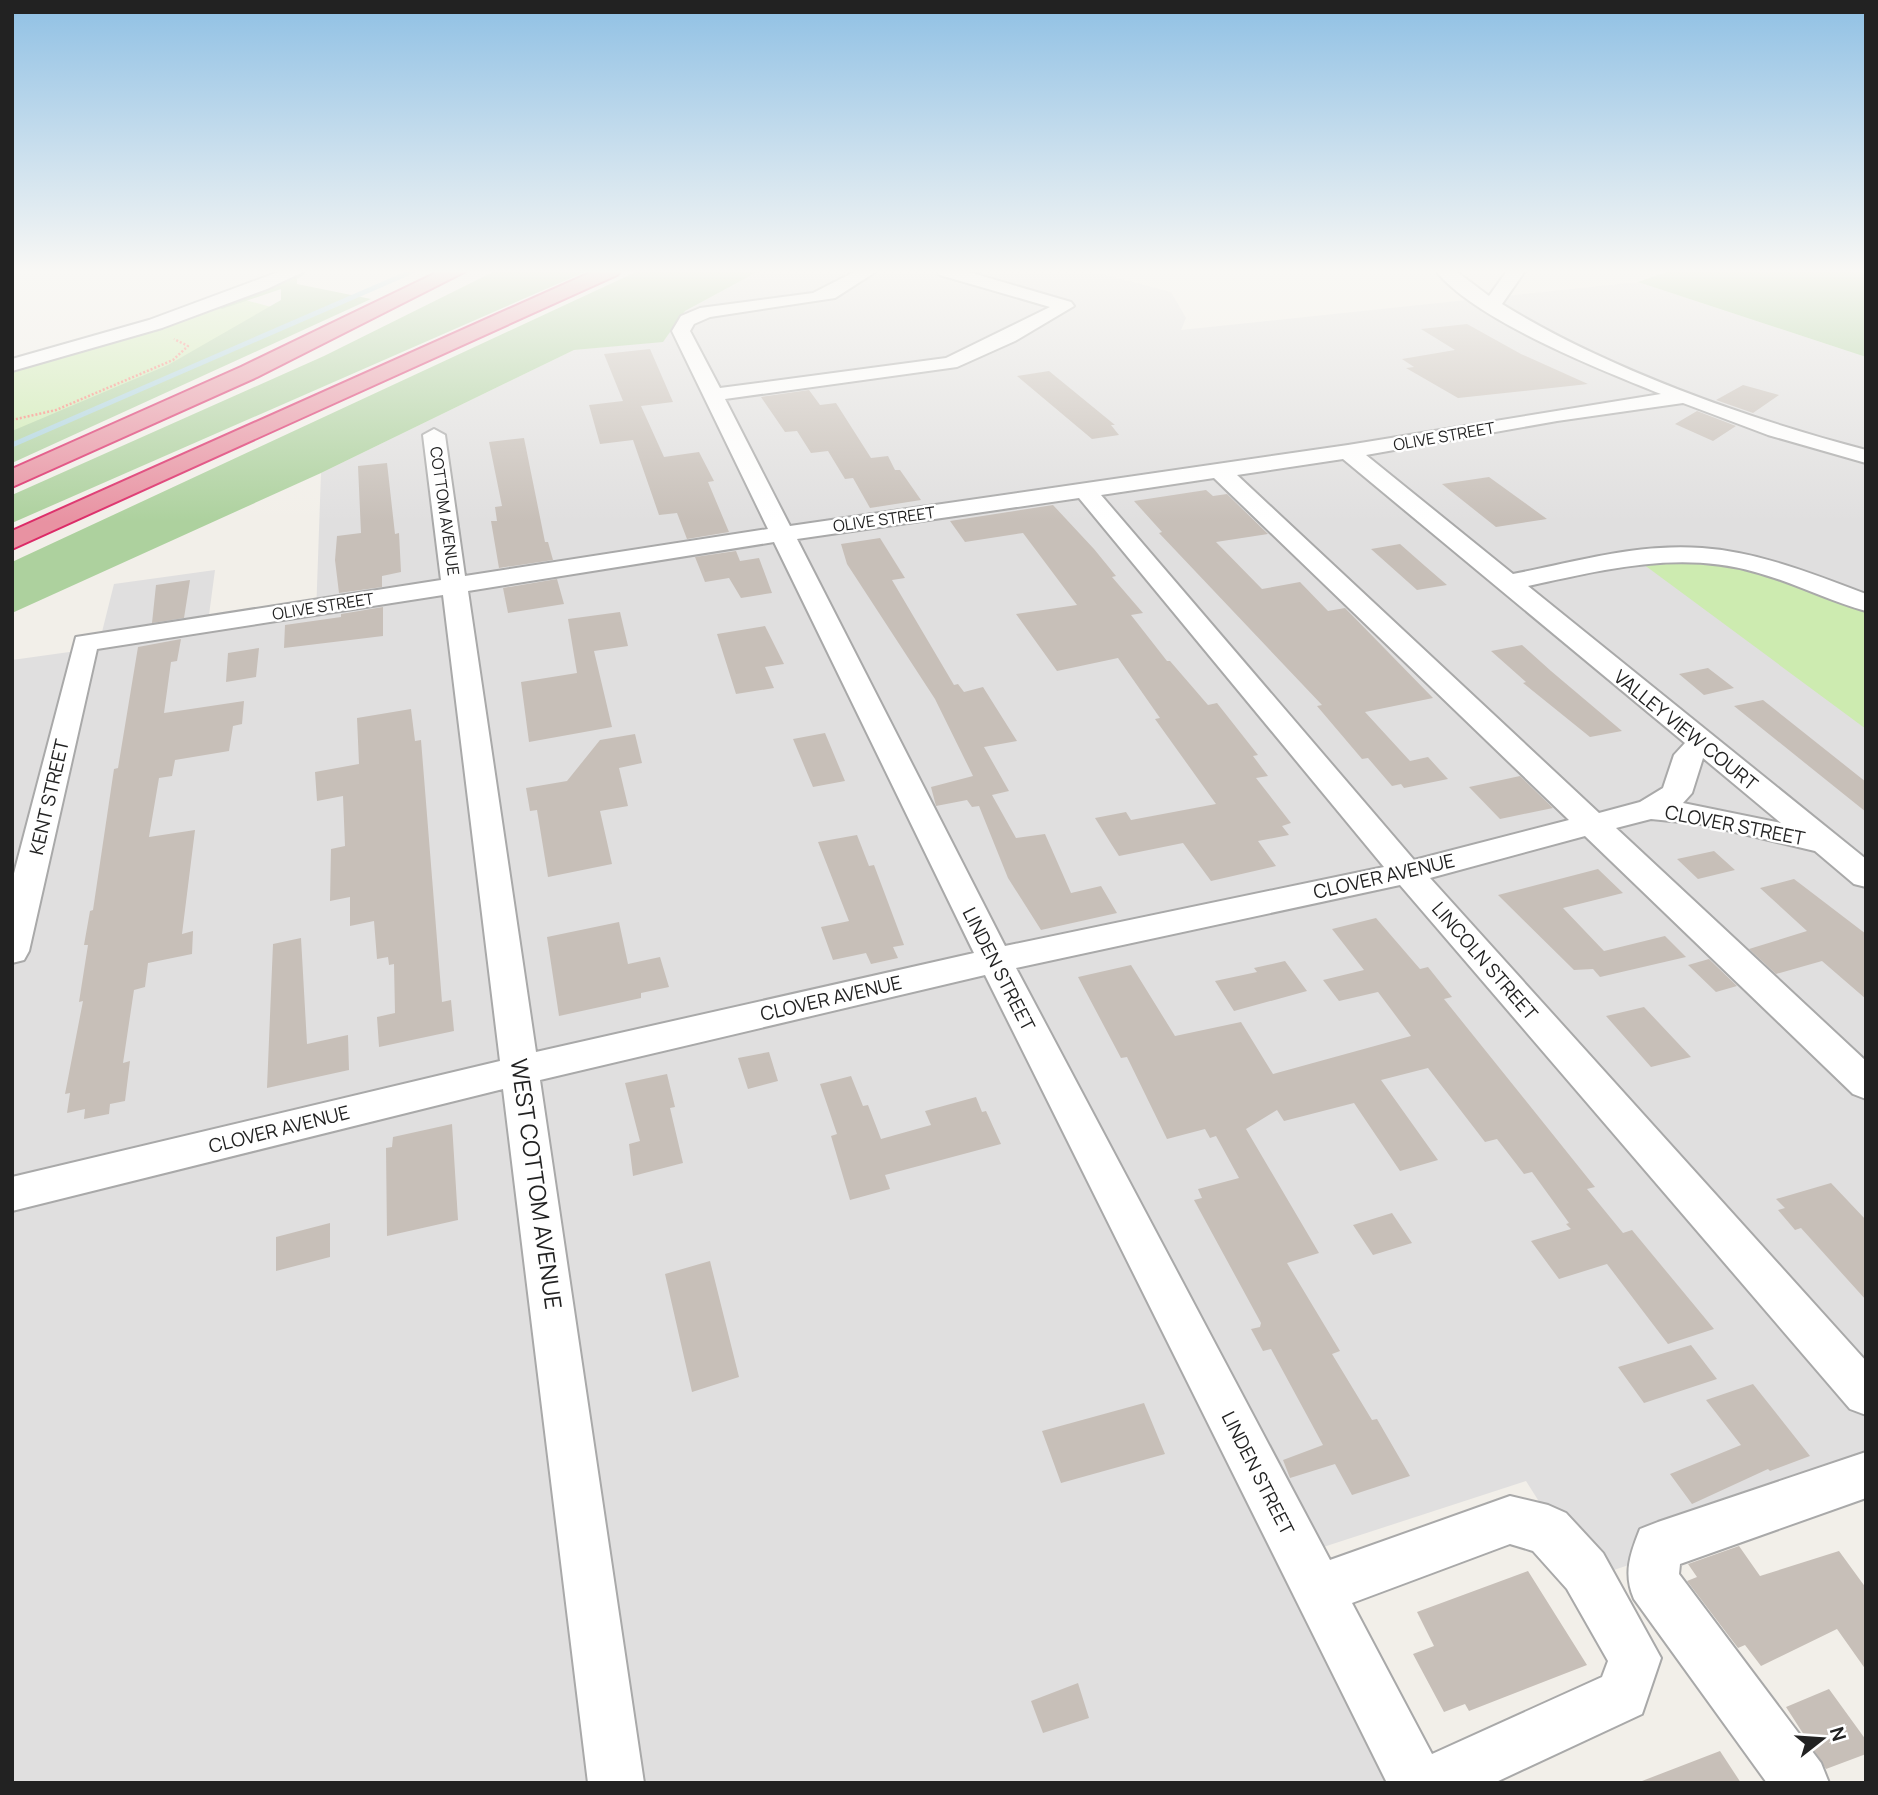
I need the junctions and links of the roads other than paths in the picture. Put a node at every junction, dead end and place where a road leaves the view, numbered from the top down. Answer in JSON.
{"nodes":[{"id":1,"x":53,"y":355,"type":"edge"},
{"id":2,"x":284,"y":355,"type":"edge"},
{"id":3,"x":424,"y":355,"type":"edge"},
{"id":4,"x":693,"y":355,"type":"edge"},
{"id":5,"x":968,"y":355,"type":"edge"},
{"id":6,"x":1584,"y":355,"type":"edge"},
{"id":7,"x":12,"y":365,"type":"edge"},
{"id":8,"x":713,"y":395,"type":"junction"},
{"id":9,"x":1683,"y":397,"type":"junction"},
{"id":10,"x":434,"y":435,"type":"dead end"},
{"id":11,"x":1348,"y":452,"type":"junction"},
{"id":12,"x":1866,"y":457,"type":"edge"},
{"id":13,"x":1220,"y":471,"type":"junction"},
{"id":14,"x":12,"y":479,"type":"edge"},
{"id":15,"x":1085,"y":490,"type":"junction"},
{"id":16,"x":781,"y":534,"type":"junction"},
{"id":17,"x":12,"y":541,"type":"edge"},
{"id":18,"x":1506,"y":583,"type":"junction"},
{"id":19,"x":456,"y":586,"type":"junction"},
{"id":20,"x":1866,"y":603,"type":"edge"},
{"id":21,"x":85,"y":643,"type":"joint"},
{"id":22,"x":1702,"y":744,"type":"junction"},
{"id":23,"x":1651,"y":809,"type":"junction"},
{"id":24,"x":1592,"y":823,"type":"junction"},
{"id":25,"x":1824,"y":842,"type":"junction"},
{"id":26,"x":1407,"y":873,"type":"junction"},
{"id":27,"x":1866,"y":876,"type":"edge"},
{"id":28,"x":12,"y":951,"type":"edge"},
{"id":29,"x":995,"y":960,"type":"junction"},
{"id":30,"x":521,"y":1070,"type":"junction"},
{"id":31,"x":1866,"y":1084,"type":"edge"},
{"id":32,"x":12,"y":1194,"type":"edge"},
{"id":33,"x":1866,"y":1394,"type":"edge"},
{"id":34,"x":1866,"y":1475,"type":"edge"},
{"id":35,"x":1318,"y":1590,"type":"junction"},
{"id":36,"x":616,"y":1783,"type":"edge"},
{"id":37,"x":1417,"y":1783,"type":"edge"},
{"id":38,"x":1431,"y":1783,"type":"edge"},
{"id":39,"x":1801,"y":1783,"type":"edge"}],
"edges":[{"from":1,"to":7,"type":"street"},
{"from":2,"to":14,"type":"highway"},
{"from":3,"to":17,"type":"highway"},
{"from":4,"to":8,"type":"street","name":"LINDEN STREET"},
{"from":5,"to":8,"type":"street"},
{"from":6,"to":9,"type":"street"},
{"from":8,"to":16,"type":"street","name":"LINDEN STREET"},
{"from":9,"to":11,"type":"street","name":"OLIVE STREET"},
{"from":9,"to":12,"type":"street"},
{"from":10,"to":19,"type":"street","name":"COTTOM AVENUE"},
{"from":11,"to":13,"type":"street","name":"OLIVE STREET"},
{"from":11,"to":18,"type":"street","name":"VALLEY VIEW COURT"},
{"from":13,"to":15,"type":"street","name":"OLIVE STREET"},
{"from":13,"to":24,"type":"street"},
{"from":15,"to":16,"type":"street","name":"OLIVE STREET"},
{"from":15,"to":26,"type":"street","name":"LINCOLN STREET"},
{"from":16,"to":19,"type":"street","name":"OLIVE STREET"},
{"from":16,"to":29,"type":"street","name":"LINDEN STREET"},
{"from":18,"to":20,"type":"street"},
{"from":18,"to":22,"type":"street","name":"VALLEY VIEW COURT"},
{"from":19,"to":21,"type":"street","name":"OLIVE STREET"},
{"from":19,"to":30,"type":"street","name":"WEST COTTOM AVENUE"},
{"from":21,"to":28,"type":"street","name":"KENT STREET"},
{"from":22,"to":23,"type":"street","name":"CLOVER STREET"},
{"from":22,"to":25,"type":"street","name":"VALLEY VIEW COURT"},
{"from":23,"to":24,"type":"street","name":"CLOVER AVENUE"},
{"from":23,"to":25,"type":"street","name":"CLOVER STREET"},
{"from":24,"to":26,"type":"street","name":"CLOVER AVENUE"},
{"from":24,"to":31,"type":"street"},
{"from":25,"to":27,"type":"street","name":"VALLEY VIEW COURT"},
{"from":26,"to":29,"type":"street","name":"CLOVER AVENUE"},
{"from":26,"to":33,"type":"street","name":"LINCOLN STREET"},
{"from":29,"to":30,"type":"street","name":"CLOVER AVENUE"},
{"from":29,"to":35,"type":"street","name":"LINDEN STREET"},
{"from":30,"to":32,"type":"street","name":"CLOVER AVENUE"},
{"from":30,"to":36,"type":"street","name":"WEST COTTOM AVENUE"},
{"from":34,"to":39,"type":"street"},
{"from":35,"to":37,"type":"street","name":"LINDEN STREET"},
{"from":35,"to":38,"type":"street"}]}
